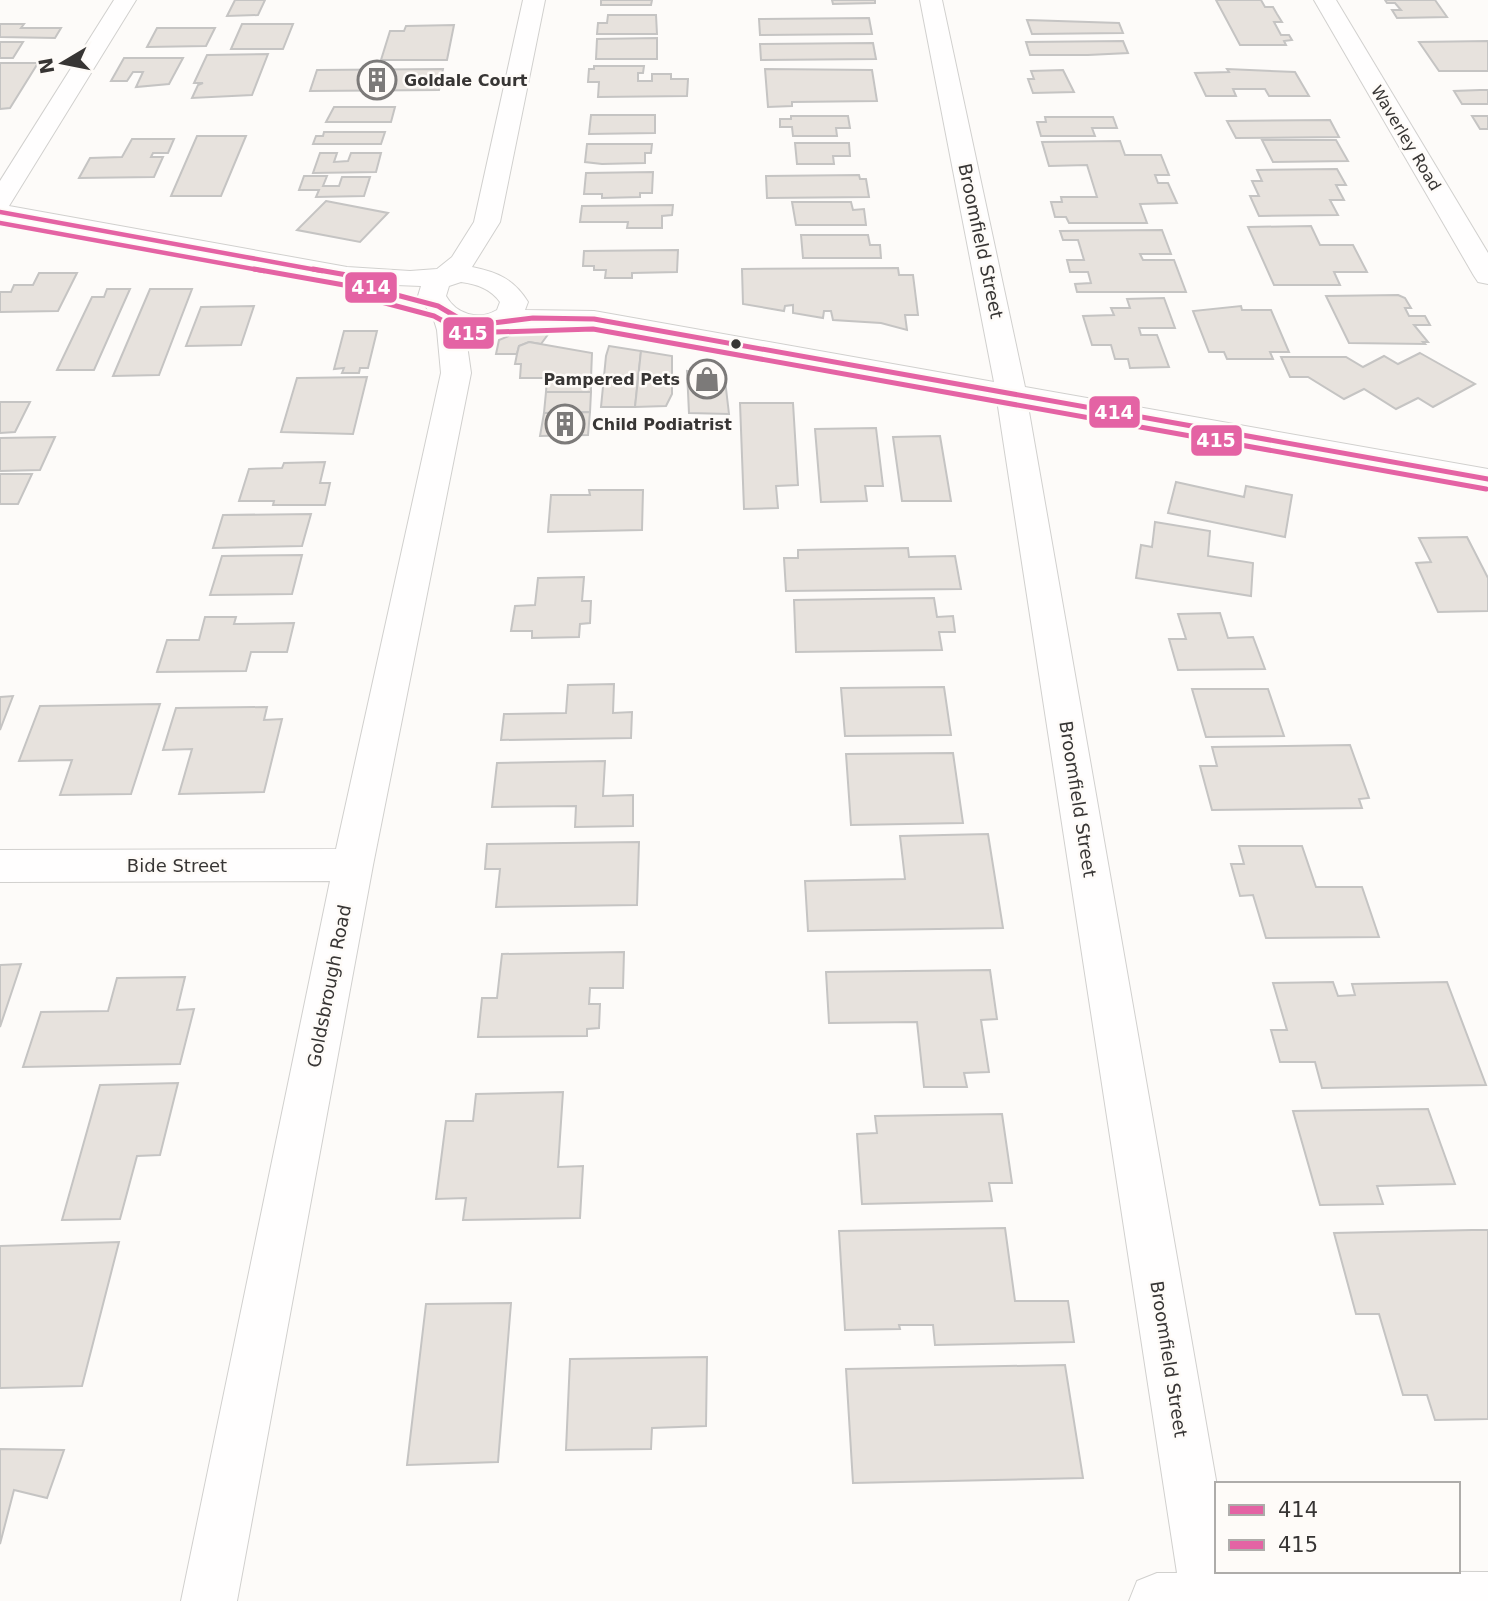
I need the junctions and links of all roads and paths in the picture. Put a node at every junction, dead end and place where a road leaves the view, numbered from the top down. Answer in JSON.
{"nodes":[{"id":1,"x":125,"y":0,"type":"edge"},
{"id":2,"x":534,"y":0,"type":"edge"},
{"id":3,"x":931,"y":0,"type":"edge"},
{"id":4,"x":1325,"y":0,"type":"edge"},
{"id":5,"x":0,"y":201,"type":"edge"},
{"id":6,"x":0,"y":212,"type":"edge"},
{"id":7,"x":487,"y":222,"type":"junction"},
{"id":8,"x":347,"y":275,"type":"junction"},
{"id":9,"x":443,"y":276,"type":"junction"},
{"id":10,"x":1488,"y":276,"type":"edge"},
{"id":11,"x":503,"y":288,"type":"junction"},
{"id":12,"x":441,"y":308,"type":"junction"},
{"id":13,"x":594,"y":319,"type":"junction"},
{"id":14,"x":494,"y":323,"type":"junction"},
{"id":15,"x":456,"y":373,"type":"junction"},
{"id":16,"x":1012,"y":393,"type":"junction"},
{"id":17,"x":1488,"y":479,"type":"edge"},
{"id":18,"x":353,"y":865,"type":"junction"},
{"id":19,"x":0,"y":866,"type":"edge"},
{"id":20,"x":1191,"y":1600,"type":"edge"},
{"id":21,"x":1488,"y":1600,"type":"edge"},
{"id":22,"x":209,"y":1601,"type":"edge"}],
"edges":[{"from":1,"to":5,"type":"street"},
{"from":2,"to":7,"type":"street"},
{"from":3,"to":16,"type":"street","name":"Broomfield Street"},
{"from":4,"to":10,"type":"street","name":"Waverley Road"},
{"from":6,"to":8,"type":"street"},
{"from":7,"to":9,"type":"street"},
{"from":7,"to":11,"type":"street"},
{"from":8,"to":9,"type":"street"},
{"from":8,"to":12,"type":"street"},
{"from":9,"to":11,"type":"street"},
{"from":9,"to":12,"type":"street","name":"Goldsbrough Road"},
{"from":11,"to":13,"type":"street"},
{"from":11,"to":14,"type":"street","name":"Goldsbrough Road"},
{"from":12,"to":14,"type":"street"},
{"from":12,"to":15,"type":"street","name":"Goldsbrough Road"},
{"from":13,"to":14,"type":"street"},
{"from":13,"to":16,"type":"street"},
{"from":14,"to":15,"type":"street","name":"Goldsbrough Road"},
{"from":15,"to":18,"type":"street","name":"Goldsbrough Road"},
{"from":16,"to":17,"type":"street"},
{"from":16,"to":20,"type":"street","name":"Broomfield Street"},
{"from":18,"to":19,"type":"street","name":"Bide Street"},
{"from":18,"to":22,"type":"street","name":"Goldsbrough Road"},
{"from":20,"to":21,"type":"street"}]}
